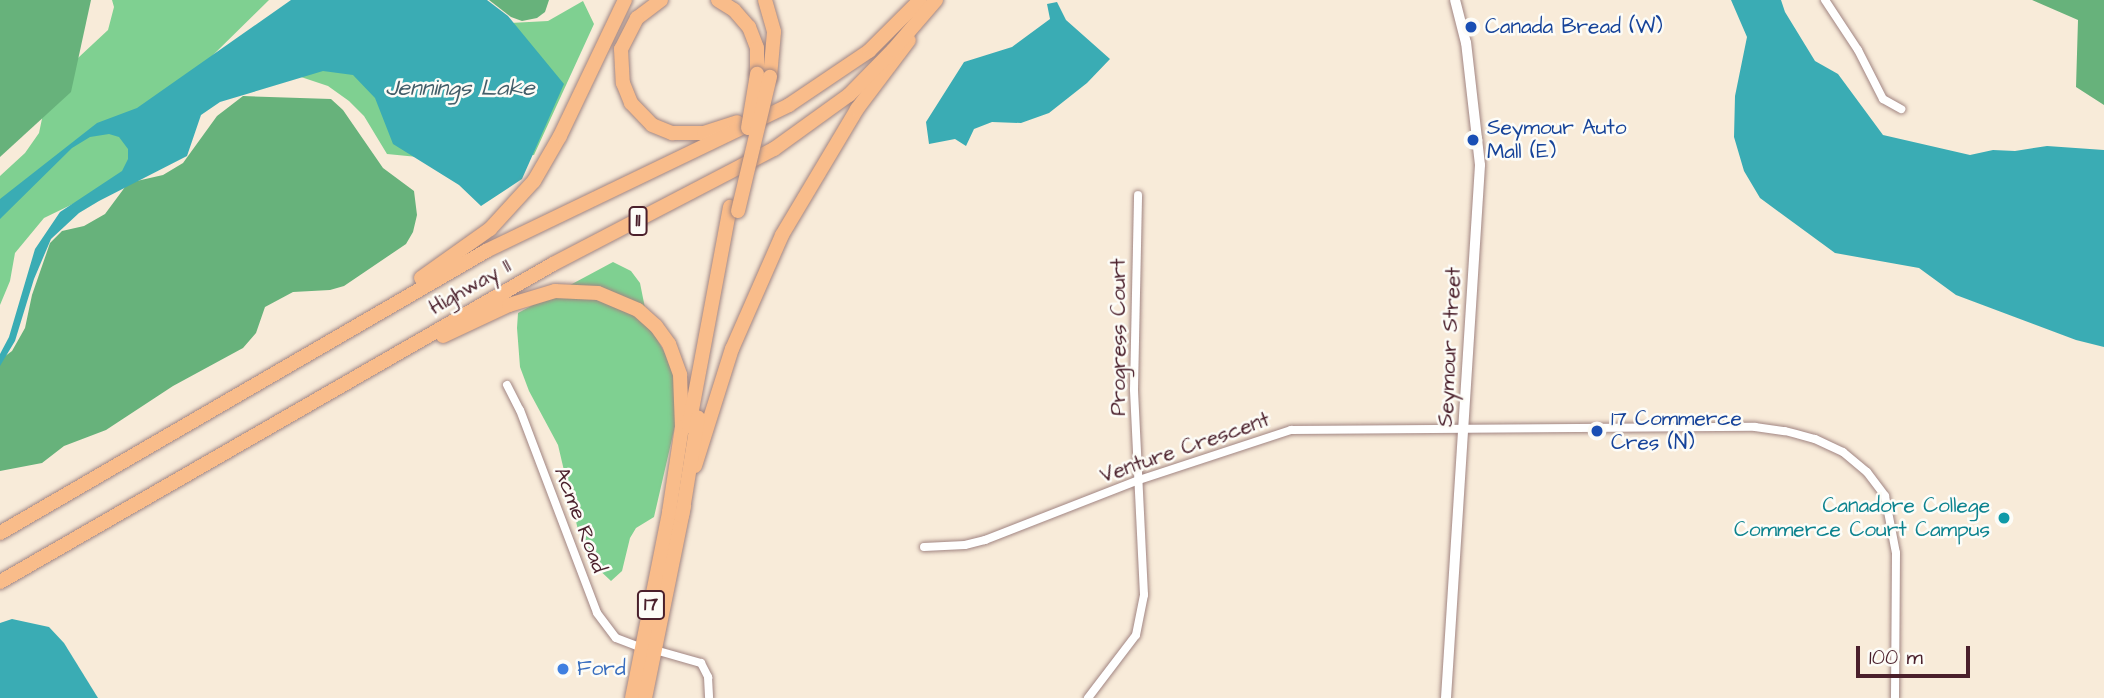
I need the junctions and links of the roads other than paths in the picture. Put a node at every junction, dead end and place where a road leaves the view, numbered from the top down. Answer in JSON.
{"nodes":[{"id":1,"x":625,"y":0,"type":"edge"},
{"id":2,"x":661,"y":0,"type":"edge"},
{"id":3,"x":718,"y":0,"type":"edge"},
{"id":4,"x":765,"y":0,"type":"edge"},
{"id":5,"x":920,"y":0,"type":"edge"},
{"id":6,"x":937,"y":0,"type":"edge"},
{"id":7,"x":1455,"y":0,"type":"edge"},
{"id":8,"x":1825,"y":0,"type":"edge"},
{"id":9,"x":851,"y":65,"type":"junction"},
{"id":10,"x":763,"y":76,"type":"junction"},
{"id":11,"x":1901,"y":109,"type":"dead end"},
{"id":12,"x":1138,"y":195,"type":"dead end"},
{"id":13,"x":285,"y":367,"type":"junction"},
{"id":14,"x":507,"y":385,"type":"dead end"},
{"id":15,"x":310,"y":402,"type":"junction"},
{"id":16,"x":1465,"y":426,"type":"junction"},
{"id":17,"x":1139,"y":480,"type":"junction"},
{"id":18,"x":675,"y":514,"type":"junction"},
{"id":19,"x":0,"y":533,"type":"edge"},
{"id":20,"x":924,"y":547,"type":"dead end"},
{"id":21,"x":0,"y":582,"type":"edge"},
{"id":22,"x":649,"y":649,"type":"junction"},
{"id":23,"x":632,"y":698,"type":"edge"},
{"id":24,"x":645,"y":698,"type":"edge"},
{"id":25,"x":709,"y":698,"type":"edge"},
{"id":26,"x":1088,"y":698,"type":"edge"},
{"id":27,"x":1446,"y":698,"type":"edge"},
{"id":28,"x":1895,"y":698,"type":"edge"}],
"edges":[{"from":1,"to":13,"type":"highway"},
{"from":2,"to":9,"type":"highway"},
{"from":3,"to":10,"type":"highway"},
{"from":4,"to":10,"type":"highway"},
{"from":5,"to":9,"type":"highway","name":"Highway 11","number":"11"},
{"from":6,"to":15,"type":"highway","name":"Highway 11","number":"11"},
{"from":6,"to":18,"type":"highway"},
{"from":7,"to":16,"type":"street","name":"Seymour Street"},
{"from":8,"to":11,"type":"street"},
{"from":9,"to":13,"type":"highway","name":"Highway 11","number":"11"},
{"from":10,"to":18,"type":"highway","bridge":true},
{"from":12,"to":17,"type":"street","name":"Progress Court"},
{"from":13,"to":19,"type":"highway","name":"Highway 11","number":"11"},
{"from":14,"to":22,"type":"street","name":"Acme Road"},
{"from":15,"to":18,"type":"highway"},
{"from":15,"to":21,"type":"highway","name":"Highway 11","number":"11"},
{"from":16,"to":17,"type":"street","name":"Venture Crescent"},
{"from":16,"to":27,"type":"street","name":"Seymour Street"},
{"from":16,"to":28,"type":"street","name":"Venture Crescent"},
{"from":17,"to":20,"type":"street","name":"Venture Crescent"},
{"from":17,"to":26,"type":"street","name":"Progress Court"},
{"from":18,"to":22,"type":"highway","number":"17"},
{"from":22,"to":23,"type":"highway","number":"17"},
{"from":22,"to":24,"type":"highway","number":"17"},
{"from":22,"to":25,"type":"street","name":"Acme Road"}]}
